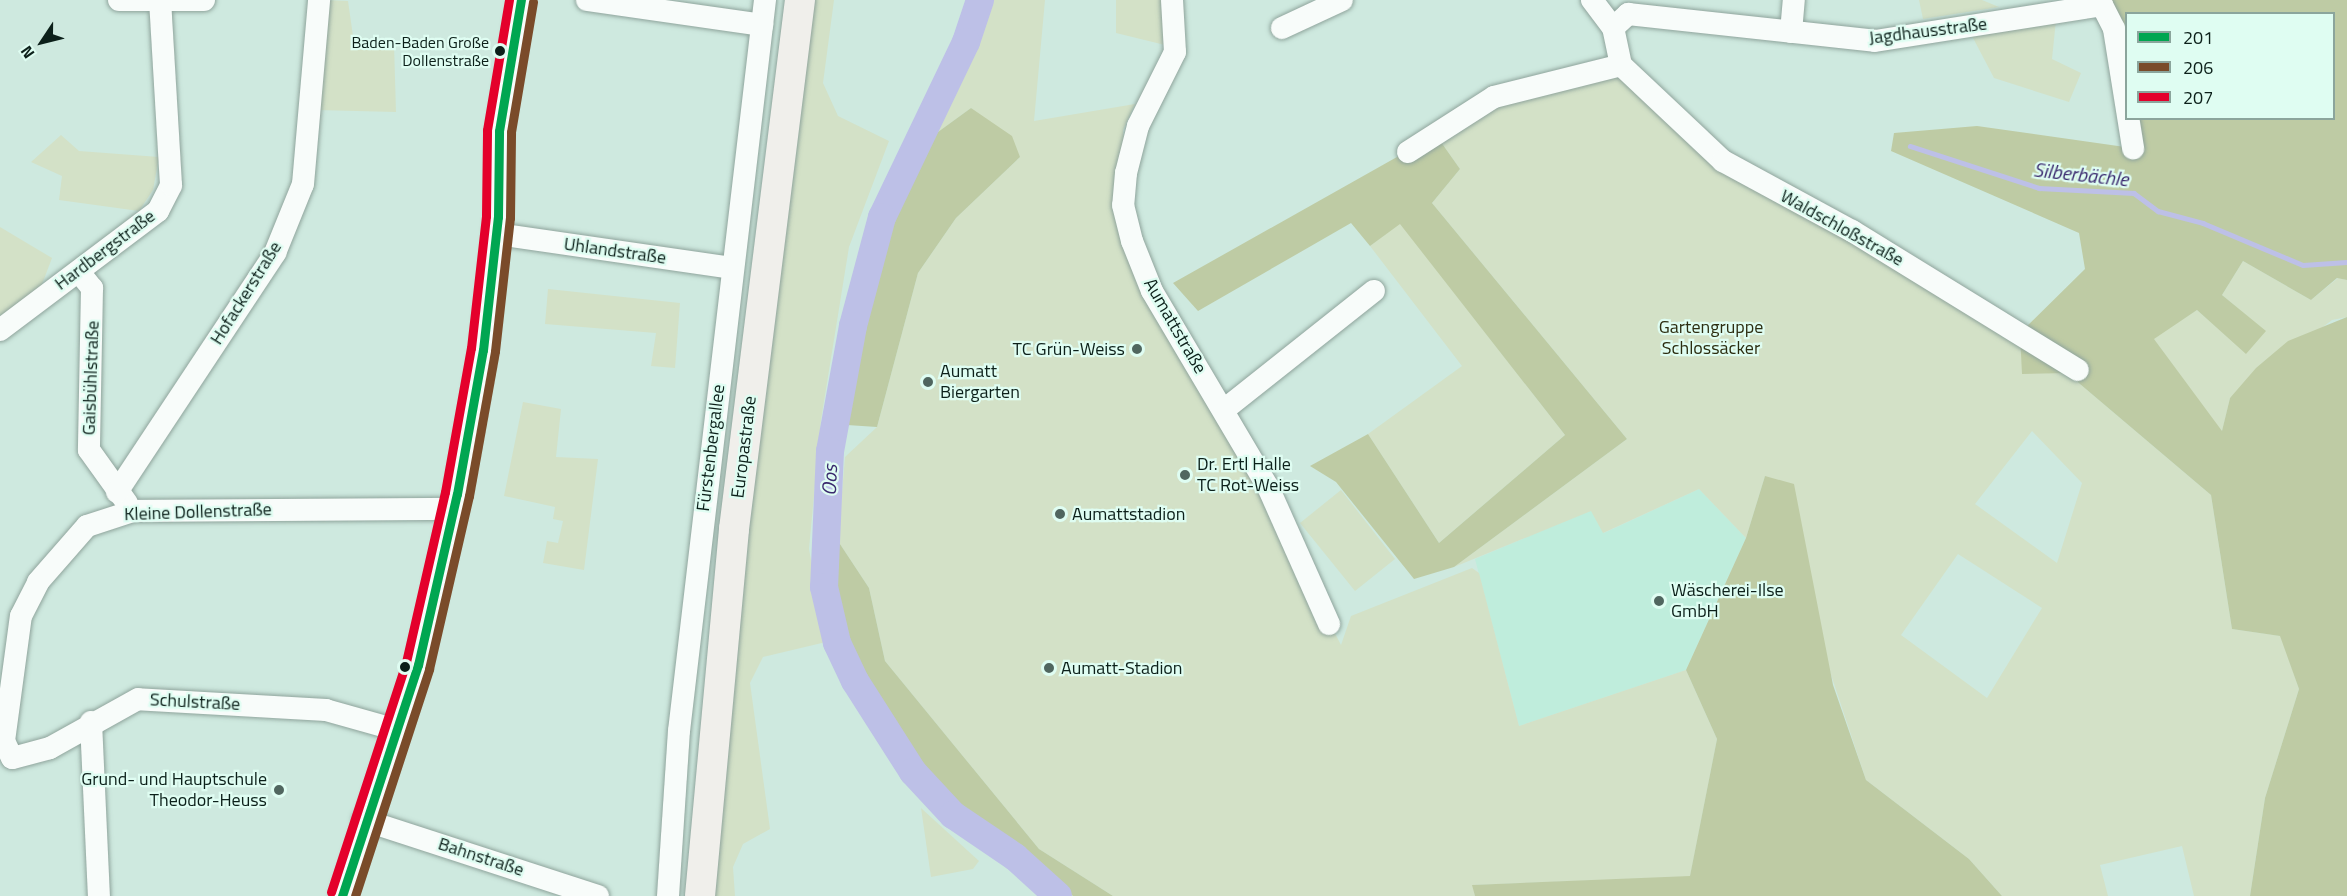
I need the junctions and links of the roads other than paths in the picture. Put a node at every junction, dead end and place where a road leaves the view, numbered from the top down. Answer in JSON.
{"nodes":[{"id":1,"x":118,"y":0,"type":"edge"},
{"id":2,"x":204,"y":0,"type":"edge"},
{"id":3,"x":319,"y":0,"type":"edge"},
{"id":4,"x":521,"y":0,"type":"edge"},
{"id":5,"x":587,"y":0,"type":"edge"},
{"id":6,"x":765,"y":0,"type":"edge"},
{"id":7,"x":781,"y":0,"type":"edge"},
{"id":8,"x":800,"y":0,"type":"edge"},
{"id":9,"x":1172,"y":0,"type":"edge"},
{"id":10,"x":1342,"y":0,"type":"edge"},
{"id":11,"x":1592,"y":0,"type":"edge"},
{"id":12,"x":1794,"y":0,"type":"edge"},
{"id":13,"x":159,"y":2,"type":"edge"},
{"id":14,"x":2102,"y":3,"type":"edge"},
{"id":15,"x":1624,"y":14,"type":"edge"},
{"id":16,"x":762,"y":26,"type":"junction"},
{"id":17,"x":1282,"y":28,"type":"dead end"},
{"id":18,"x":1791,"y":32,"type":"junction"},
{"id":19,"x":1622,"y":65,"type":"junction"},
{"id":20,"x":2125,"y":98,"type":"edge"},
{"id":21,"x":2129,"y":120,"type":"edge"},
{"id":22,"x":2133,"y":148,"type":"dead end"},
{"id":23,"x":1408,"y":152,"type":"dead end"},
{"id":24,"x":496,"y":234,"type":"junction"},
{"id":25,"x":733,"y":268,"type":"junction"},
{"id":26,"x":79,"y":272,"type":"junction"},
{"id":27,"x":1374,"y":291,"type":"dead end"},
{"id":28,"x":0,"y":330,"type":"edge"},
{"id":29,"x":2078,"y":370,"type":"dead end"},
{"id":30,"x":1225,"y":409,"type":"junction"},
{"id":31,"x":117,"y":492,"type":"junction"},
{"id":32,"x":454,"y":509,"type":"junction"},
{"id":33,"x":133,"y":511,"type":"junction"},
{"id":34,"x":1329,"y":624,"type":"dead end"},
{"id":35,"x":91,"y":722,"type":"junction"},
{"id":36,"x":397,"y":730,"type":"junction"},
{"id":37,"x":6,"y":753,"type":"joint"},
{"id":38,"x":364,"y":820,"type":"junction"},
{"id":39,"x":99,"y":896,"type":"edge"},
{"id":40,"x":342,"y":896,"type":"edge"},
{"id":41,"x":598,"y":896,"type":"edge"},
{"id":42,"x":668,"y":896,"type":"edge"},
{"id":43,"x":682,"y":896,"type":"edge"},
{"id":44,"x":700,"y":896,"type":"edge"}],
"edges":[{"from":1,"to":13,"type":"street"},
{"from":2,"to":13,"type":"street"},
{"from":3,"to":31,"type":"street","name":"Hofackerstraße"},
{"from":4,"to":24,"type":"street"},
{"from":5,"to":16,"type":"street"},
{"from":6,"to":16,"type":"street","name":"Fürstenbergallee"},
{"from":7,"to":43,"type":"main road","name":"Europastraße"},
{"from":8,"to":44,"type":"main road","name":"Europastraße"},
{"from":9,"to":30,"type":"street","name":"Aumattstraße"},
{"from":10,"to":17,"type":"street"},
{"from":11,"to":15,"type":"street"},
{"from":12,"to":18,"type":"street"},
{"from":13,"to":26,"type":"street","name":"Hardbergstraße"},
{"from":14,"to":18,"type":"street","name":"Jagdhausstraße"},
{"from":14,"to":20,"type":"street","name":"Jagdhausstraße"},
{"from":15,"to":18,"type":"street","name":"Jagdhausstraße"},
{"from":15,"to":19,"type":"street"},
{"from":16,"to":25,"type":"street","name":"Fürstenbergallee"},
{"from":19,"to":23,"type":"street"},
{"from":19,"to":29,"type":"street","name":"Waldschloßstraße"},
{"from":21,"to":22,"type":"street","name":"Jagdhausstraße"},
{"from":24,"to":25,"type":"street","name":"Uhlandstraße"},
{"from":24,"to":32,"type":"street"},
{"from":25,"to":42,"type":"street","name":"Fürstenbergallee"},
{"from":26,"to":28,"type":"street","name":"Hardbergstraße"},
{"from":26,"to":31,"type":"street","name":"Gaisbühlstraße"},
{"from":27,"to":30,"type":"street"},
{"from":30,"to":34,"type":"street","name":"Aumattstraße"},
{"from":31,"to":33,"type":"street","name":"Gaisbühlstraße"},
{"from":32,"to":33,"type":"street","name":"Kleine Dollenstraße"},
{"from":32,"to":36,"type":"street"},
{"from":33,"to":37,"type":"street","name":"Kleine Dollenstraße"},
{"from":35,"to":36,"type":"street","name":"Schulstraße"},
{"from":35,"to":37,"type":"street","name":"Schulstraße"},
{"from":35,"to":39,"type":"street"},
{"from":36,"to":38,"type":"street"},
{"from":38,"to":40,"type":"street"},
{"from":38,"to":41,"type":"street","name":"Bahnstraße"}]}
